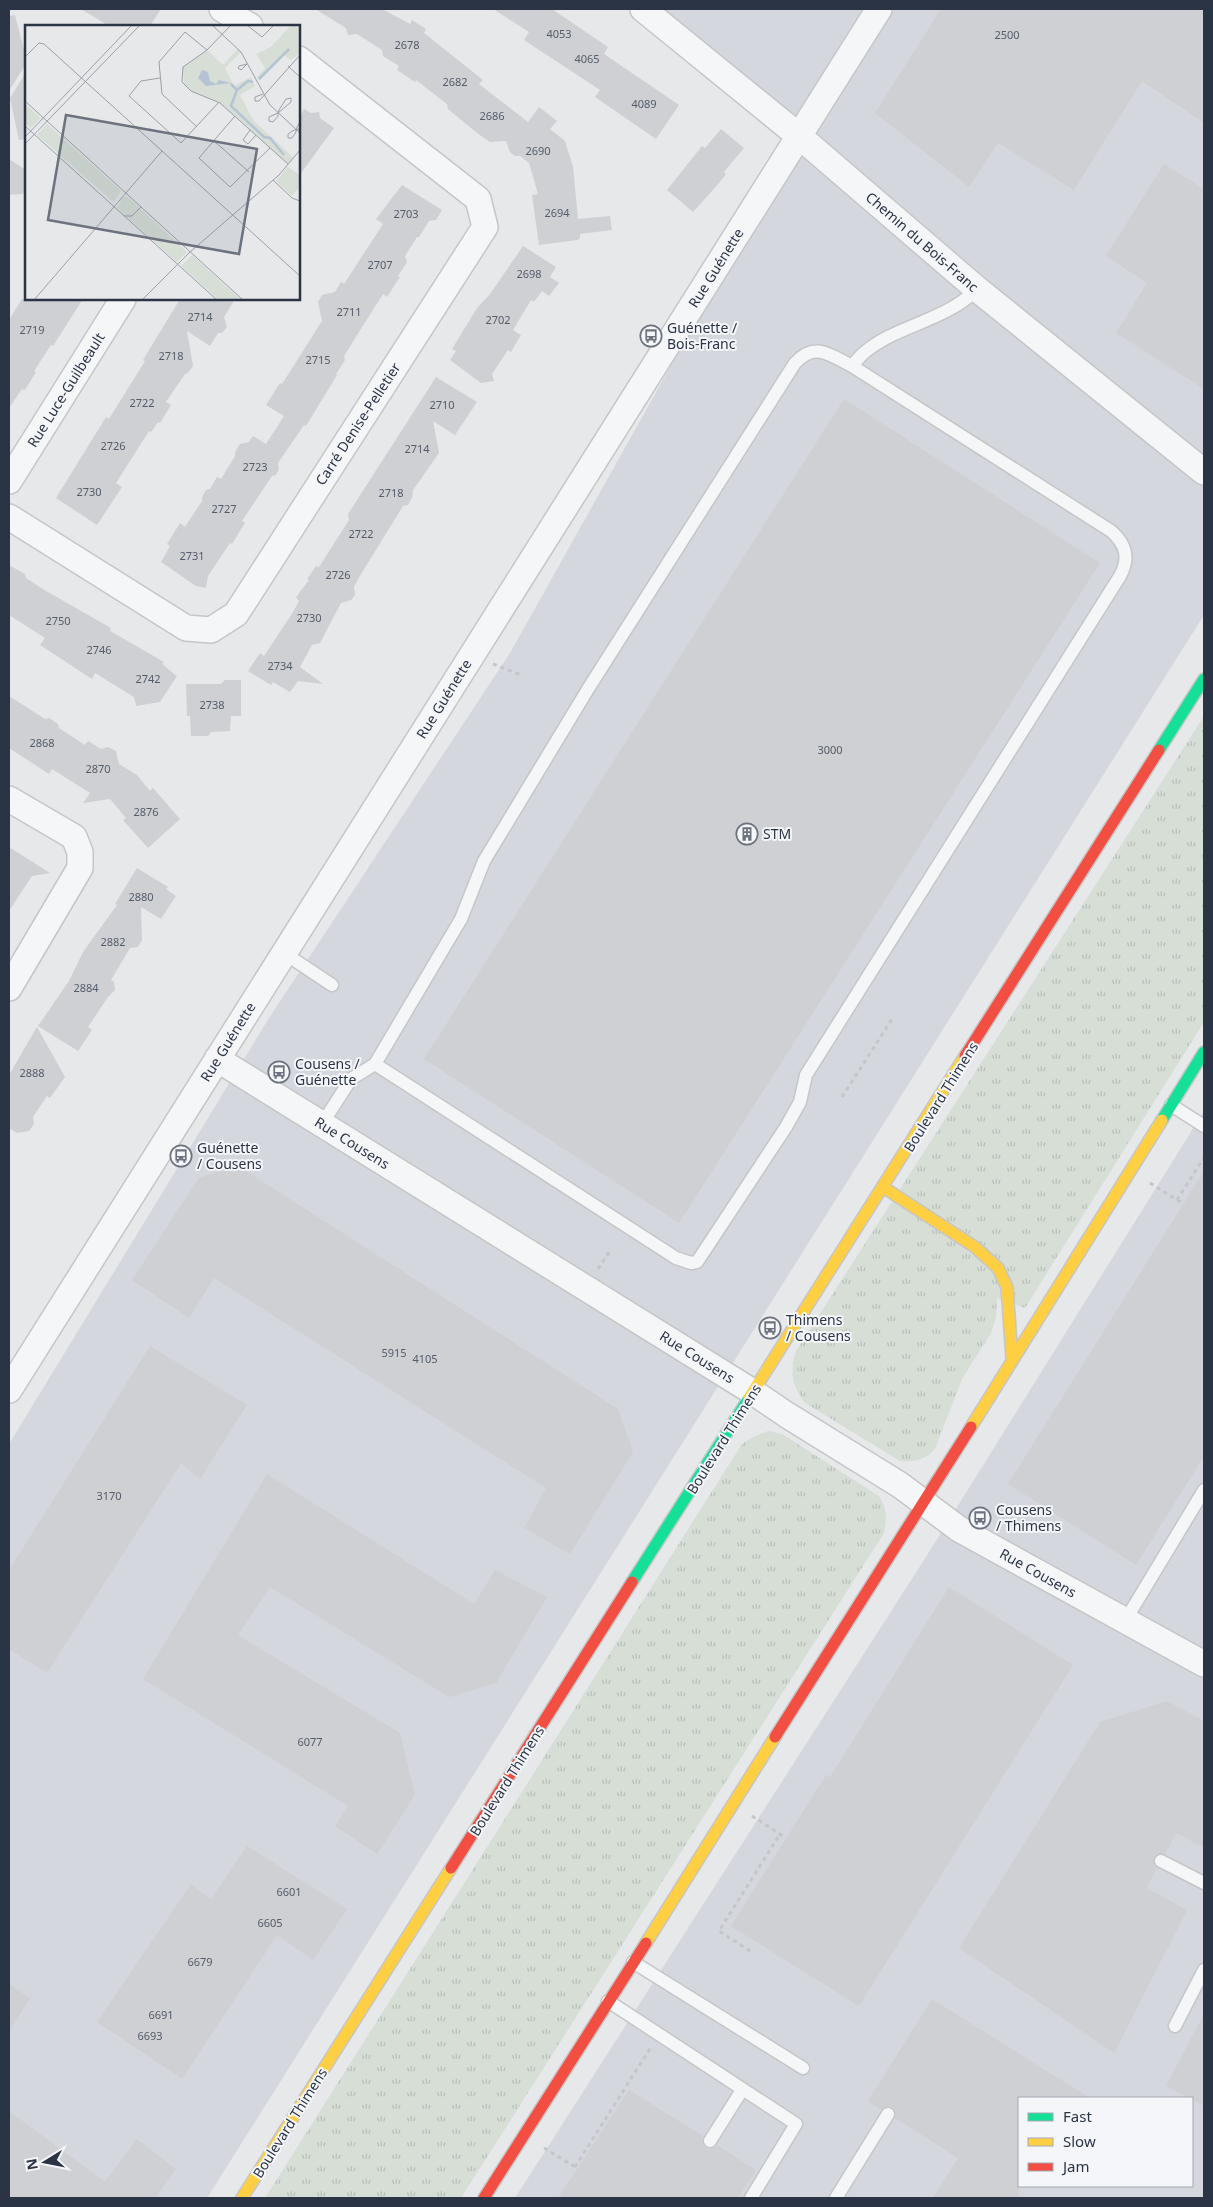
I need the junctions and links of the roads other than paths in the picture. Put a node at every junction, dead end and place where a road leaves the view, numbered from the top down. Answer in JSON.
{"nodes":[{"id":1,"x":222,"y":9,"type":"edge"},
{"id":2,"x":643,"y":9,"type":"edge"},
{"id":3,"x":879,"y":9,"type":"edge"},
{"id":4,"x":248,"y":25,"type":"edge"},
{"id":5,"x":300,"y":60,"type":"edge"},
{"id":6,"x":799,"y":136,"type":"junction"},
{"id":7,"x":978,"y":289,"type":"junction"},
{"id":8,"x":122,"y":300,"type":"edge"},
{"id":9,"x":852,"y":366,"type":"junction"},
{"id":10,"x":1204,"y":472,"type":"edge"},
{"id":11,"x":9,"y":481,"type":"edge"},
{"id":12,"x":9,"y":517,"type":"edge"},
{"id":13,"x":1204,"y":679,"type":"edge"},
{"id":14,"x":9,"y":800,"type":"edge"},
{"id":15,"x":284,"y":953,"type":"junction"},
{"id":16,"x":332,"y":985,"type":"dead end"},
{"id":17,"x":9,"y":988,"type":"edge"},
{"id":18,"x":1204,"y":1052,"type":"edge"},
{"id":19,"x":217,"y":1059,"type":"junction"},
{"id":20,"x":375,"y":1064,"type":"junction"},
{"id":21,"x":1171,"y":1105,"type":"junction"},
{"id":22,"x":322,"y":1124,"type":"junction"},
{"id":23,"x":1204,"y":1126,"type":"edge"},
{"id":24,"x":883,"y":1187,"type":"junction"},
{"id":25,"x":1012,"y":1358,"type":"junction"},
{"id":26,"x":9,"y":1390,"type":"edge"},
{"id":27,"x":753,"y":1392,"type":"junction"},
{"id":28,"x":1204,"y":1490,"type":"edge"},
{"id":29,"x":923,"y":1502,"type":"junction"},
{"id":30,"x":1125,"y":1621,"type":"junction"},
{"id":31,"x":1204,"y":1664,"type":"edge"},
{"id":32,"x":1161,"y":1861,"type":"dead end"},
{"id":33,"x":1204,"y":1883,"type":"edge"},
{"id":34,"x":633,"y":1962,"type":"junction"},
{"id":35,"x":1204,"y":1970,"type":"edge"},
{"id":36,"x":608,"y":2001,"type":"junction"},
{"id":37,"x":1175,"y":2026,"type":"dead end"},
{"id":38,"x":803,"y":2068,"type":"dead end"},
{"id":39,"x":742,"y":2090,"type":"junction"},
{"id":40,"x":888,"y":2114,"type":"dead end"},
{"id":41,"x":710,"y":2141,"type":"dead end"},
{"id":42,"x":242,"y":2198,"type":"edge"},
{"id":43,"x":484,"y":2198,"type":"edge"},
{"id":44,"x":751,"y":2198,"type":"edge"},
{"id":45,"x":836,"y":2198,"type":"edge"}],
"edges":[{"from":1,"to":4,"type":"street"},
{"from":2,"to":6,"type":"street","name":"Chemin du Bois-Franc"},
{"from":3,"to":6,"type":"street","name":"Rue Guénette"},
{"from":5,"to":12,"type":"street","name":"Carré Denise-Pelletier"},
{"from":6,"to":7,"type":"street","name":"Chemin du Bois-Franc"},
{"from":6,"to":15,"type":"street","name":"Rue Guénette"},
{"from":7,"to":9,"type":"lane"},
{"from":7,"to":10,"type":"street","name":"Chemin du Bois-Franc"},
{"from":8,"to":11,"type":"street","name":"Rue Luce-Guilbeault"},
{"from":9,"to":20,"type":"lane"},
{"from":9,"to":20,"type":"lane"},
{"from":13,"to":24,"type":"street","name":"Boulevard Thimens"},
{"from":14,"to":17,"type":"street"},
{"from":15,"to":16,"type":"lane"},
{"from":15,"to":19,"type":"street","name":"Rue Guénette"},
{"from":18,"to":21,"type":"street"},
{"from":19,"to":22,"type":"street","name":"Rue Cousens"},
{"from":19,"to":26,"type":"street","name":"Rue Guénette"},
{"from":20,"to":22,"type":"lane"},
{"from":21,"to":23,"type":"lane"},
{"from":21,"to":25,"type":"street"},
{"from":22,"to":27,"type":"street","name":"Rue Cousens"},
{"from":24,"to":25,"type":"street"},
{"from":24,"to":27,"type":"street","name":"Boulevard Thimens"},
{"from":25,"to":29,"type":"street"},
{"from":27,"to":29,"type":"street","name":"Rue Cousens"},
{"from":27,"to":42,"type":"street","name":"Boulevard Thimens"},
{"from":28,"to":30,"type":"lane"},
{"from":29,"to":30,"type":"street","name":"Rue Cousens"},
{"from":29,"to":34,"type":"street"},
{"from":30,"to":31,"type":"street","name":"Rue Cousens"},
{"from":32,"to":33,"type":"lane"},
{"from":34,"to":36,"type":"street"},
{"from":34,"to":38,"type":"lane"},
{"from":35,"to":37,"type":"lane"},
{"from":36,"to":39,"type":"lane"},
{"from":36,"to":43,"type":"street"},
{"from":39,"to":41,"type":"lane"},
{"from":39,"to":44,"type":"lane"},
{"from":40,"to":45,"type":"lane"}]}
